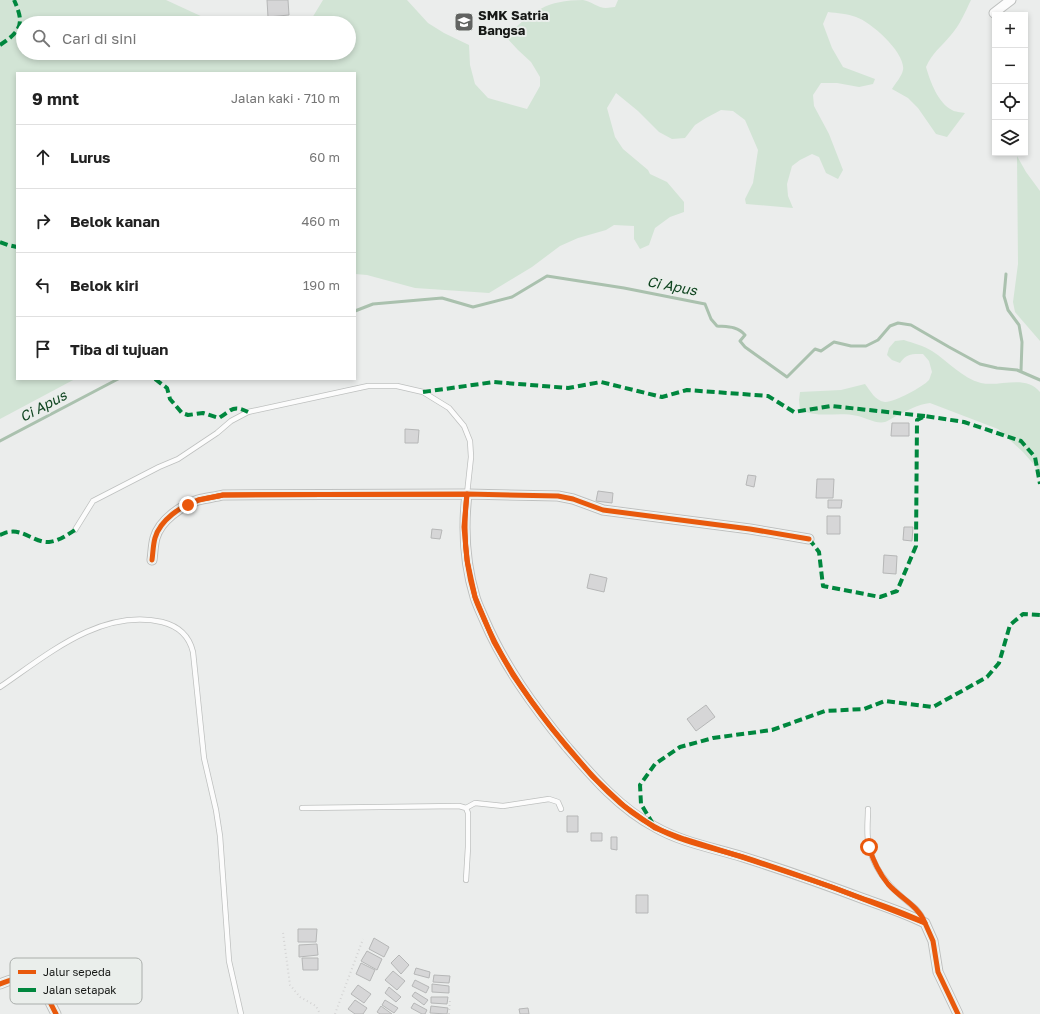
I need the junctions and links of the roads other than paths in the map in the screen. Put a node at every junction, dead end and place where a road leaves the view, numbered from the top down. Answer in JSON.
{"nodes":[{"id":1,"x":1011,"y":0,"type":"edge"},
{"id":2,"x":995,"y":12,"type":"edge"},
{"id":3,"x":467,"y":494,"type":"junction"},
{"id":4,"x":75,"y":530,"type":"dead end"},
{"id":5,"x":809,"y":539,"type":"dead end"},
{"id":6,"x":152,"y":560,"type":"dead end"},
{"id":7,"x":0,"y":687,"type":"edge"},
{"id":8,"x":302,"y":808,"type":"dead end"},
{"id":9,"x":466,"y":808,"type":"junction"},
{"id":10,"x":561,"y":809,"type":"dead end"},
{"id":11,"x":868,"y":809,"type":"dead end"},
{"id":12,"x":466,"y":880,"type":"dead end"},
{"id":13,"x":925,"y":923,"type":"junction"},
{"id":14,"x":10,"y":980,"type":"edge"},
{"id":15,"x":0,"y":984,"type":"edge"},
{"id":16,"x":51,"y":1004,"type":"edge"},
{"id":17,"x":56,"y":1014,"type":"edge"},
{"id":18,"x":240,"y":1014,"type":"edge"},
{"id":19,"x":958,"y":1014,"type":"edge"}],
"edges":[{"from":1,"to":2,"type":"street"},
{"from":3,"to":4,"type":"lane"},
{"from":3,"to":5,"type":"street"},
{"from":3,"to":6,"type":"street"},
{"from":3,"to":13,"type":"street"},
{"from":7,"to":18,"type":"lane"},
{"from":8,"to":9,"type":"lane"},
{"from":9,"to":10,"type":"lane"},
{"from":9,"to":12,"type":"lane"},
{"from":11,"to":13,"type":"lane"},
{"from":13,"to":19,"type":"street"},
{"from":14,"to":15,"type":"street"},
{"from":16,"to":17,"type":"street"}]}
